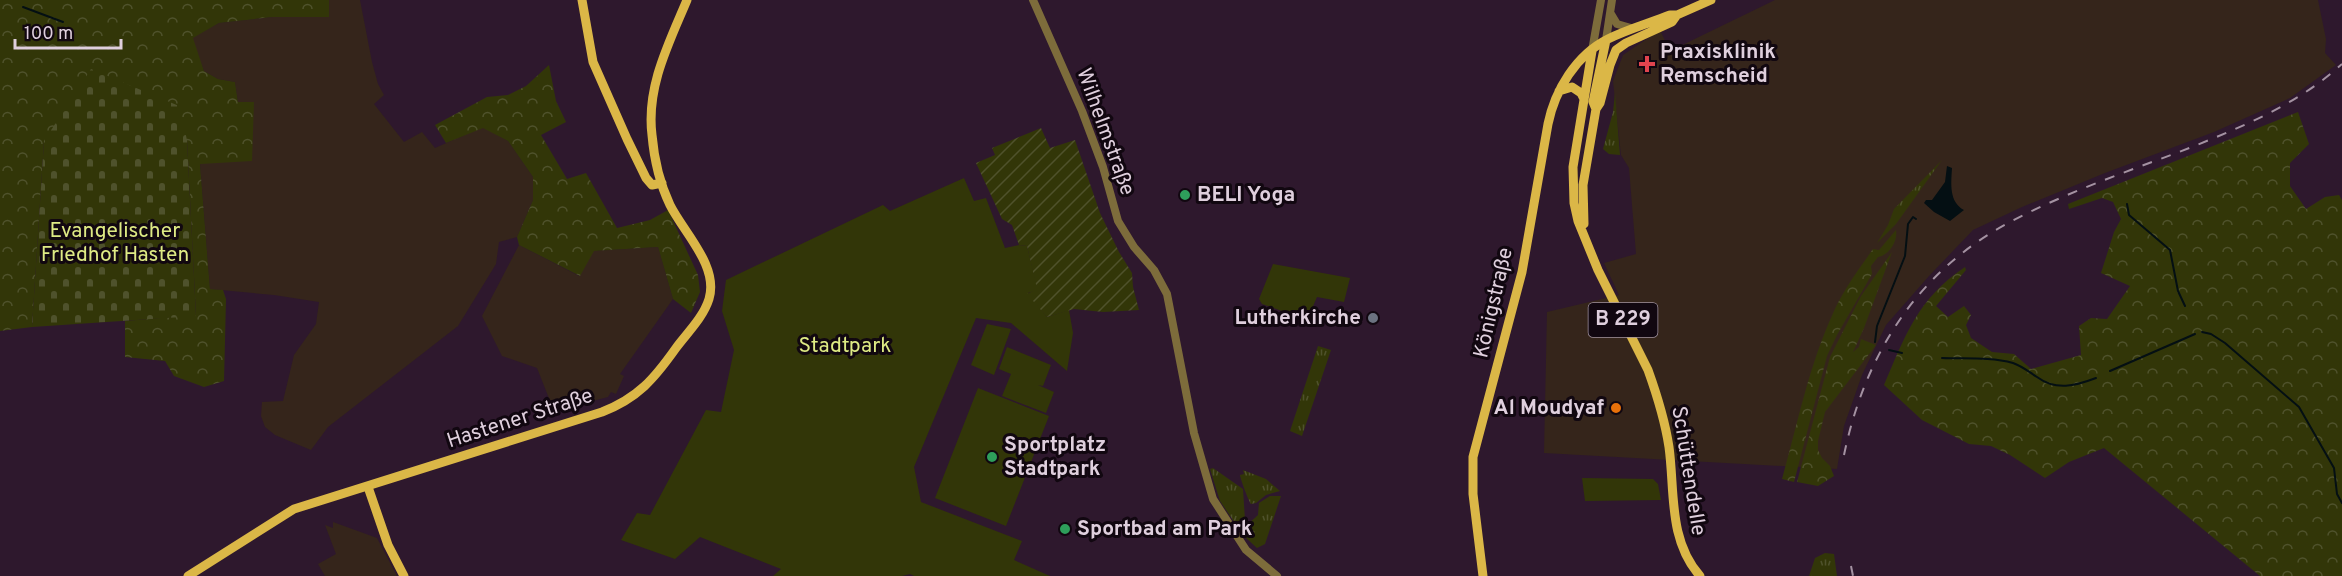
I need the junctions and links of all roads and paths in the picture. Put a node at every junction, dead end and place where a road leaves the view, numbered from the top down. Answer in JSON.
{"nodes":[{"id":1,"x":582,"y":0,"type":"edge"},
{"id":2,"x":687,"y":0,"type":"edge"},
{"id":3,"x":1033,"y":0,"type":"edge"},
{"id":4,"x":1601,"y":0,"type":"edge"},
{"id":5,"x":1612,"y":0,"type":"edge"},
{"id":6,"x":1711,"y":0,"type":"edge"},
{"id":7,"x":1611,"y":13,"type":"junction"},
{"id":8,"x":1677,"y":15,"type":"junction"},
{"id":9,"x":1636,"y":28,"type":"junction"},
{"id":10,"x":1606,"y":40,"type":"junction"},
{"id":11,"x":1616,"y":50,"type":"junction"},
{"id":12,"x":1592,"y":51,"type":"junction"},
{"id":13,"x":1602,"y":54,"type":"junction"},
{"id":14,"x":1559,"y":91,"type":"junction"},
{"id":15,"x":1584,"y":99,"type":"junction"},
{"id":16,"x":1596,"y":109,"type":"junction"},
{"id":17,"x":662,"y":183,"type":"junction"},
{"id":18,"x":1585,"y":238,"type":"junction"},
{"id":19,"x":368,"y":487,"type":"junction"},
{"id":20,"x":188,"y":576,"type":"edge"},
{"id":21,"x":405,"y":576,"type":"edge"},
{"id":22,"x":1277,"y":576,"type":"edge"},
{"id":23,"x":1483,"y":576,"type":"edge"},
{"id":24,"x":1700,"y":576,"type":"edge"}],
"edges":[{"from":1,"to":17,"type":"main road"},
{"from":2,"to":17,"type":"main road","name":"Hastener Straße"},
{"from":3,"to":22,"type":"street","name":"Wilhelmstraße"},
{"from":4,"to":12,"type":"street"},
{"from":5,"to":7,"type":"street"},
{"from":6,"to":8,"type":"main road"},
{"from":7,"to":9,"type":"street"},
{"from":7,"to":10,"type":"street"},
{"from":8,"to":9,"type":"main road","name":"Königstraße"},
{"from":8,"to":11,"type":"main road"},
{"from":9,"to":10,"type":"main road","name":"Königstraße"},
{"from":10,"to":12,"type":"main road","name":"Königstraße"},
{"from":10,"to":13,"type":"main road","number":"B 229"},
{"from":11,"to":13,"type":"main road"},
{"from":11,"to":16,"type":"main road","name":"Schüttendelle","number":"B 229"},
{"from":12,"to":13,"type":"main road"},
{"from":12,"to":14,"type":"main road","name":"Königstraße"},
{"from":12,"to":15,"type":"main road","name":"Schüttendelle","number":"B 229"},
{"from":13,"to":16,"type":"main road","name":"Schüttendelle","number":"B 229"},
{"from":14,"to":15,"type":"main road"},
{"from":14,"to":23,"type":"main road","name":"Königstraße"},
{"from":15,"to":18,"type":"main road","name":"Schüttendelle","number":"B 229"},
{"from":16,"to":18,"type":"main road","name":"Schüttendelle","number":"B 229"},
{"from":17,"to":19,"type":"main road","name":"Hastener Straße"},
{"from":18,"to":24,"type":"main road","name":"Schüttendelle","number":"B 229"},
{"from":19,"to":20,"type":"main road","name":"Hastener Straße"},
{"from":19,"to":21,"type":"main road"}]}
